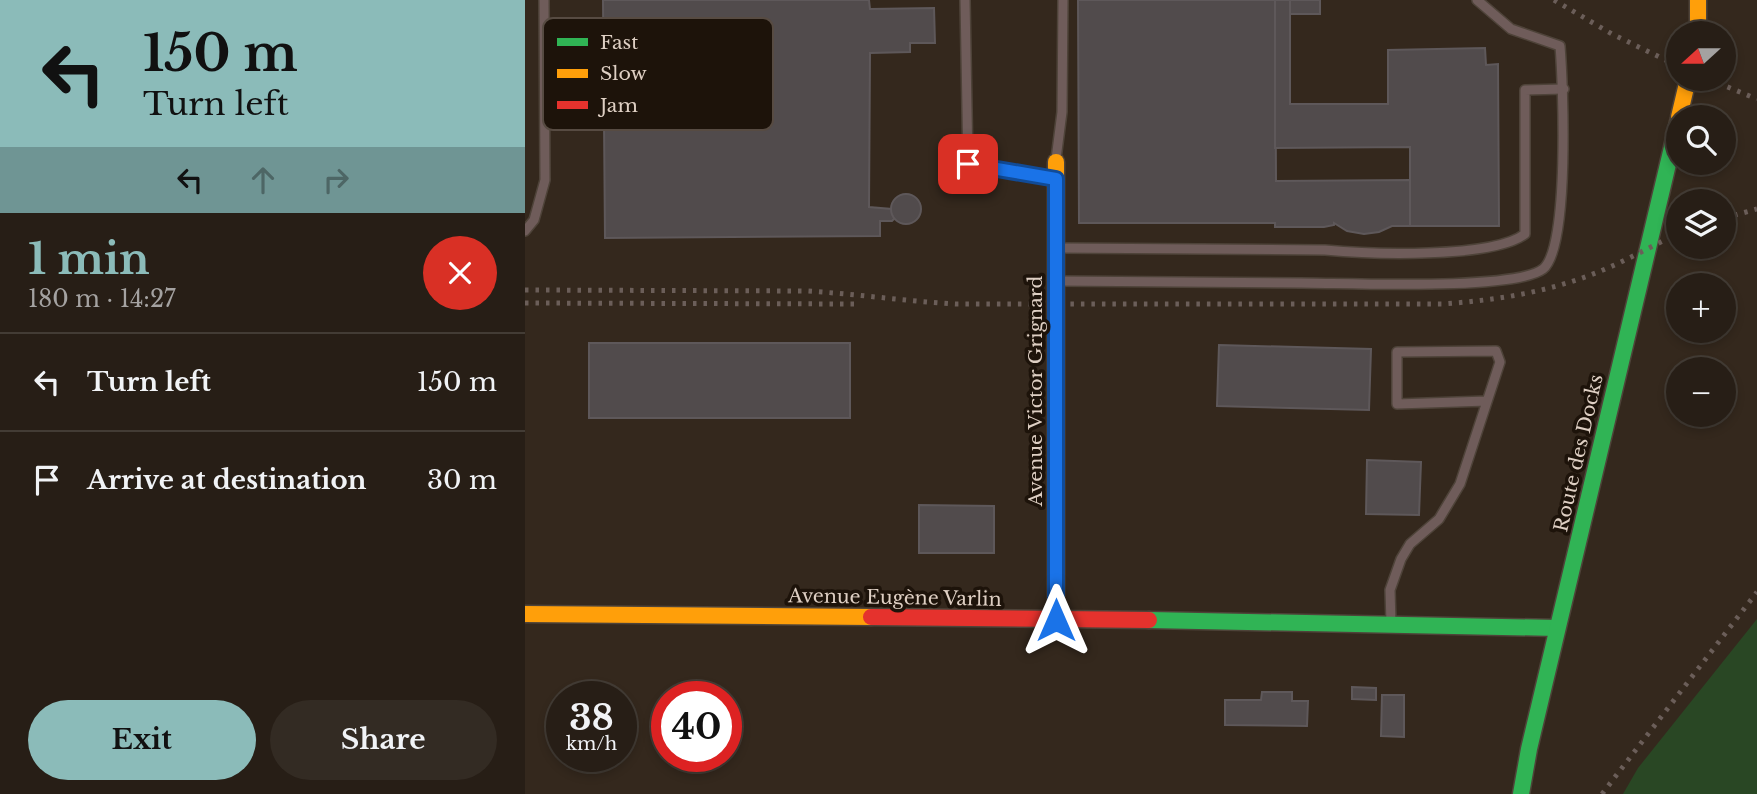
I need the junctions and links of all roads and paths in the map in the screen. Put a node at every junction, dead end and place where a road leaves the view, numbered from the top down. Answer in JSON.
{"nodes":[{"id":1,"x":544,"y":0,"type":"edge"},
{"id":2,"x":965,"y":0,"type":"edge"},
{"id":3,"x":1063,"y":0,"type":"edge"},
{"id":4,"x":1477,"y":0,"type":"edge"},
{"id":5,"x":1698,"y":0,"type":"edge"},
{"id":6,"x":544,"y":18,"type":"edge"},
{"id":7,"x":1698,"y":21,"type":"edge"},
{"id":8,"x":1564,"y":89,"type":"junction"},
{"id":9,"x":545,"y":130,"type":"edge"},
{"id":10,"x":1056,"y":171,"type":"junction"},
{"id":11,"x":1666,"y":174,"type":"edge"},
{"id":12,"x":525,"y":231,"type":"edge"},
{"id":13,"x":1056,"y":248,"type":"junction"},
{"id":14,"x":1056,"y":281,"type":"junction"},
{"id":15,"x":1487,"y":401,"type":"junction"},
{"id":16,"x":525,"y":614,"type":"edge"},
{"id":17,"x":1056,"y":620,"type":"junction"},
{"id":18,"x":1391,"y":625,"type":"junction"},
{"id":19,"x":1557,"y":628,"type":"junction"},
{"id":20,"x":1521,"y":794,"type":"edge"}],
"edges":[{"from":1,"to":6,"type":"lane"},
{"from":2,"to":10,"type":"lane"},
{"from":3,"to":10,"type":"lane"},
{"from":4,"to":8,"type":"lane"},
{"from":5,"to":7,"type":"street"},
{"from":8,"to":13,"type":"lane"},
{"from":8,"to":14,"type":"lane"},
{"from":9,"to":12,"type":"lane"},
{"from":10,"to":13,"type":"street","name":"Avenue Victor Grignard"},
{"from":11,"to":19,"type":"street","name":"Route des Docks"},
{"from":13,"to":14,"type":"street","name":"Avenue Victor Grignard"},
{"from":14,"to":17,"type":"street","name":"Avenue Victor Grignard"},
{"from":15,"to":15,"type":"lane"},
{"from":15,"to":18,"type":"lane"},
{"from":16,"to":17,"type":"street","name":"Avenue Eugène Varlin"},
{"from":17,"to":18,"type":"street","name":"Avenue Eugène Varlin"},
{"from":18,"to":19,"type":"street","name":"Avenue Eugène Varlin"},
{"from":19,"to":20,"type":"street","name":"Route des Docks"}]}
